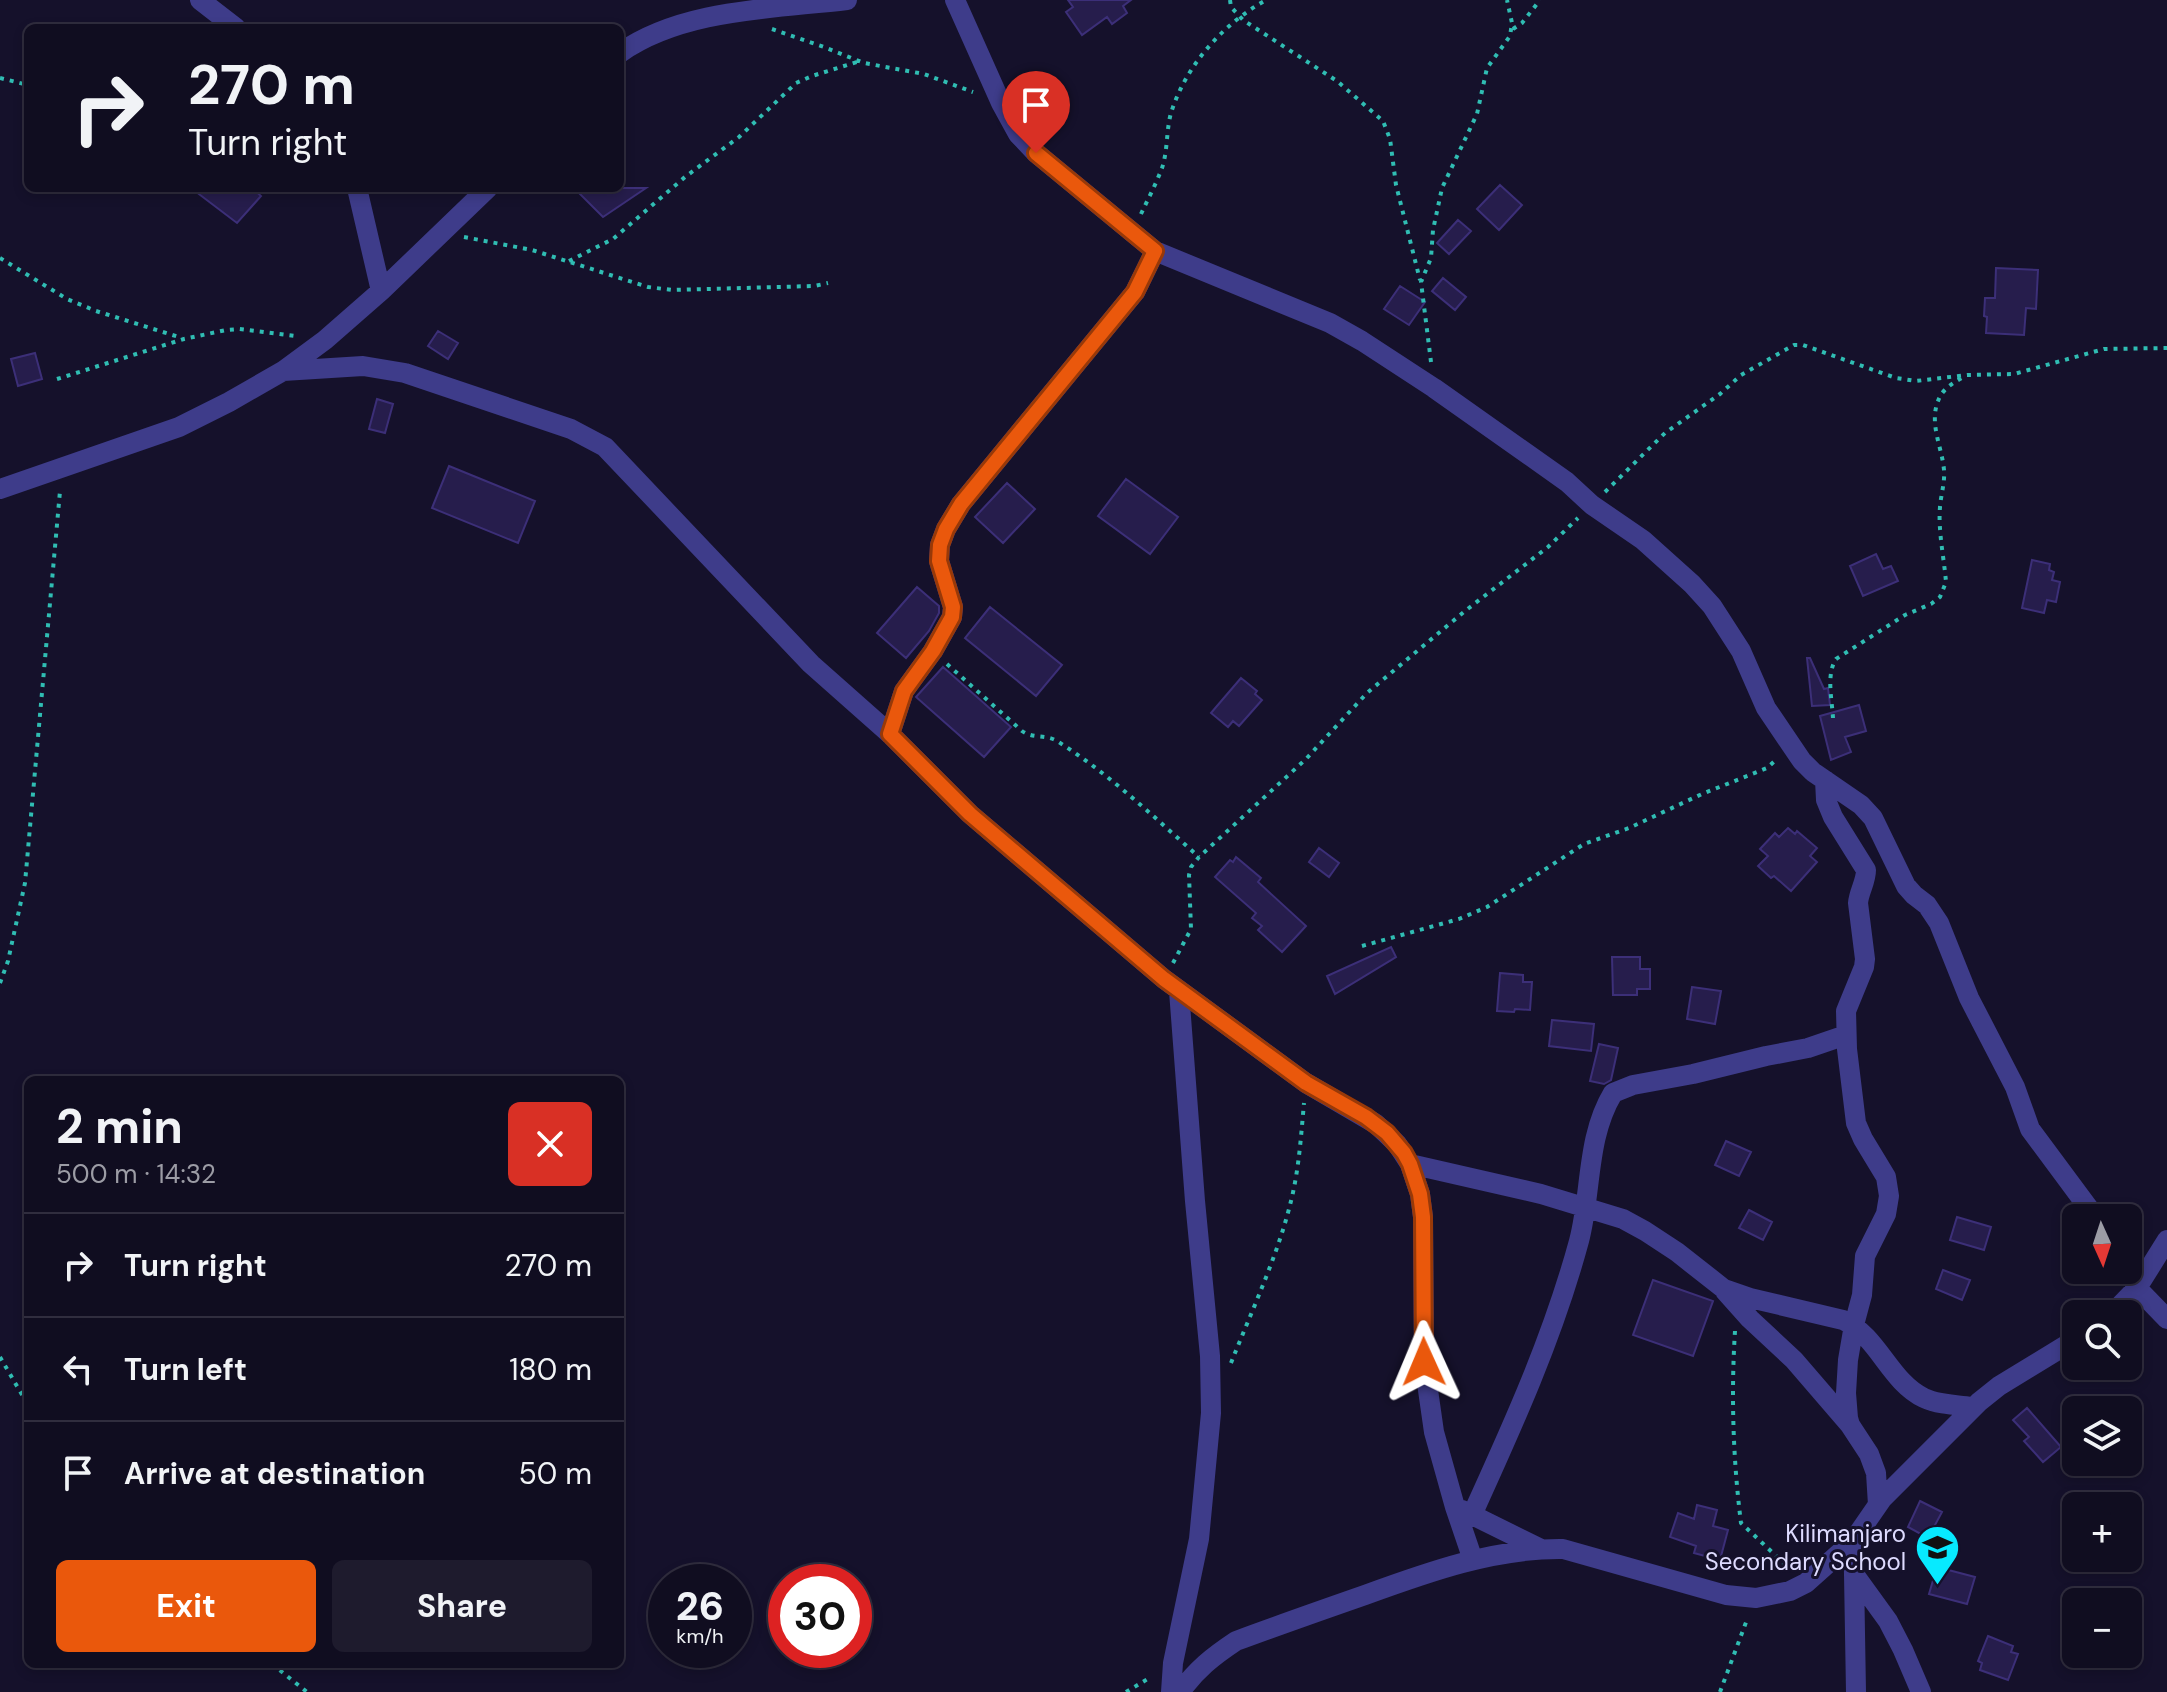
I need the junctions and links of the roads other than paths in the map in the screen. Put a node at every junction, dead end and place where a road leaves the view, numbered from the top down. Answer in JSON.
{"nodes":[{"id":1,"x":200,"y":0,"type":"edge"},
{"id":2,"x":847,"y":0,"type":"edge"},
{"id":3,"x":955,"y":0,"type":"edge"},
{"id":4,"x":231,"y":24,"type":"edge"},
{"id":5,"x":624,"y":50,"type":"edge"},
{"id":6,"x":358,"y":192,"type":"edge"},
{"id":7,"x":484,"y":192,"type":"edge"},
{"id":8,"x":1155,"y":251,"type":"junction"},
{"id":9,"x":381,"y":291,"type":"junction"},
{"id":10,"x":283,"y":371,"type":"junction"},
{"id":11,"x":0,"y":489,"type":"edge"},
{"id":12,"x":890,"y":734,"type":"junction"},
{"id":13,"x":1825,"y":780,"type":"junction"},
{"id":14,"x":1172,"y":985,"type":"junction"},
{"id":15,"x":1846,"y":1035,"type":"junction"},
{"id":16,"x":1410,"y":1164,"type":"junction"},
{"id":17,"x":2086,"y":1204,"type":"edge"},
{"id":18,"x":1586,"y":1208,"type":"junction"},
{"id":19,"x":2167,"y":1240,"type":"edge"},
{"id":20,"x":2142,"y":1268,"type":"edge"},
{"id":21,"x":2136,"y":1284,"type":"edge"},
{"id":22,"x":1730,"y":1297,"type":"junction"},
{"id":23,"x":2167,"y":1319,"type":"edge"},
{"id":24,"x":1854,"y":1325,"type":"junction"},
{"id":25,"x":2062,"y":1348,"type":"edge"},
{"id":26,"x":1974,"y":1407,"type":"junction"},
{"id":27,"x":1850,"y":1425,"type":"junction"},
{"id":28,"x":1878,"y":1505,"type":"junction"},
{"id":29,"x":1464,"y":1511,"type":"junction"},
{"id":30,"x":1853,"y":1541,"type":"junction"},
{"id":31,"x":1541,"y":1549,"type":"junction"},
{"id":32,"x":1473,"y":1560,"type":"junction"},
{"id":33,"x":1854,"y":1574,"type":"junction"},
{"id":34,"x":1171,"y":1692,"type":"edge"},
{"id":35,"x":1180,"y":1692,"type":"edge"},
{"id":36,"x":1856,"y":1692,"type":"edge"},
{"id":37,"x":1921,"y":1692,"type":"edge"}],
"edges":[{"from":1,"to":4,"type":"street"},
{"from":2,"to":5,"type":"street"},
{"from":3,"to":8,"type":"street"},
{"from":6,"to":9,"type":"street"},
{"from":7,"to":9,"type":"street"},
{"from":8,"to":12,"type":"street"},
{"from":8,"to":13,"type":"street"},
{"from":9,"to":10,"type":"street"},
{"from":10,"to":11,"type":"street"},
{"from":10,"to":12,"type":"street"},
{"from":12,"to":14,"type":"street"},
{"from":13,"to":15,"type":"street"},
{"from":13,"to":17,"type":"street"},
{"from":14,"to":16,"type":"street"},
{"from":14,"to":34,"type":"street"},
{"from":15,"to":18,"type":"street"},
{"from":15,"to":24,"type":"street"},
{"from":16,"to":18,"type":"street"},
{"from":16,"to":29,"type":"street"},
{"from":18,"to":22,"type":"street"},
{"from":18,"to":29,"type":"street"},
{"from":19,"to":20,"type":"street"},
{"from":21,"to":23,"type":"street"},
{"from":22,"to":24,"type":"street"},
{"from":22,"to":27,"type":"street"},
{"from":24,"to":26,"type":"street"},
{"from":24,"to":27,"type":"street"},
{"from":25,"to":26,"type":"street"},
{"from":26,"to":28,"type":"street"},
{"from":27,"to":28,"type":"street"},
{"from":28,"to":30,"type":"street"},
{"from":29,"to":31,"type":"street"},
{"from":29,"to":32,"type":"street"},
{"from":30,"to":31,"type":"street"},
{"from":30,"to":33,"type":"street"},
{"from":31,"to":32,"type":"street"},
{"from":32,"to":35,"type":"street"},
{"from":33,"to":36,"type":"street"},
{"from":33,"to":37,"type":"street"}]}
